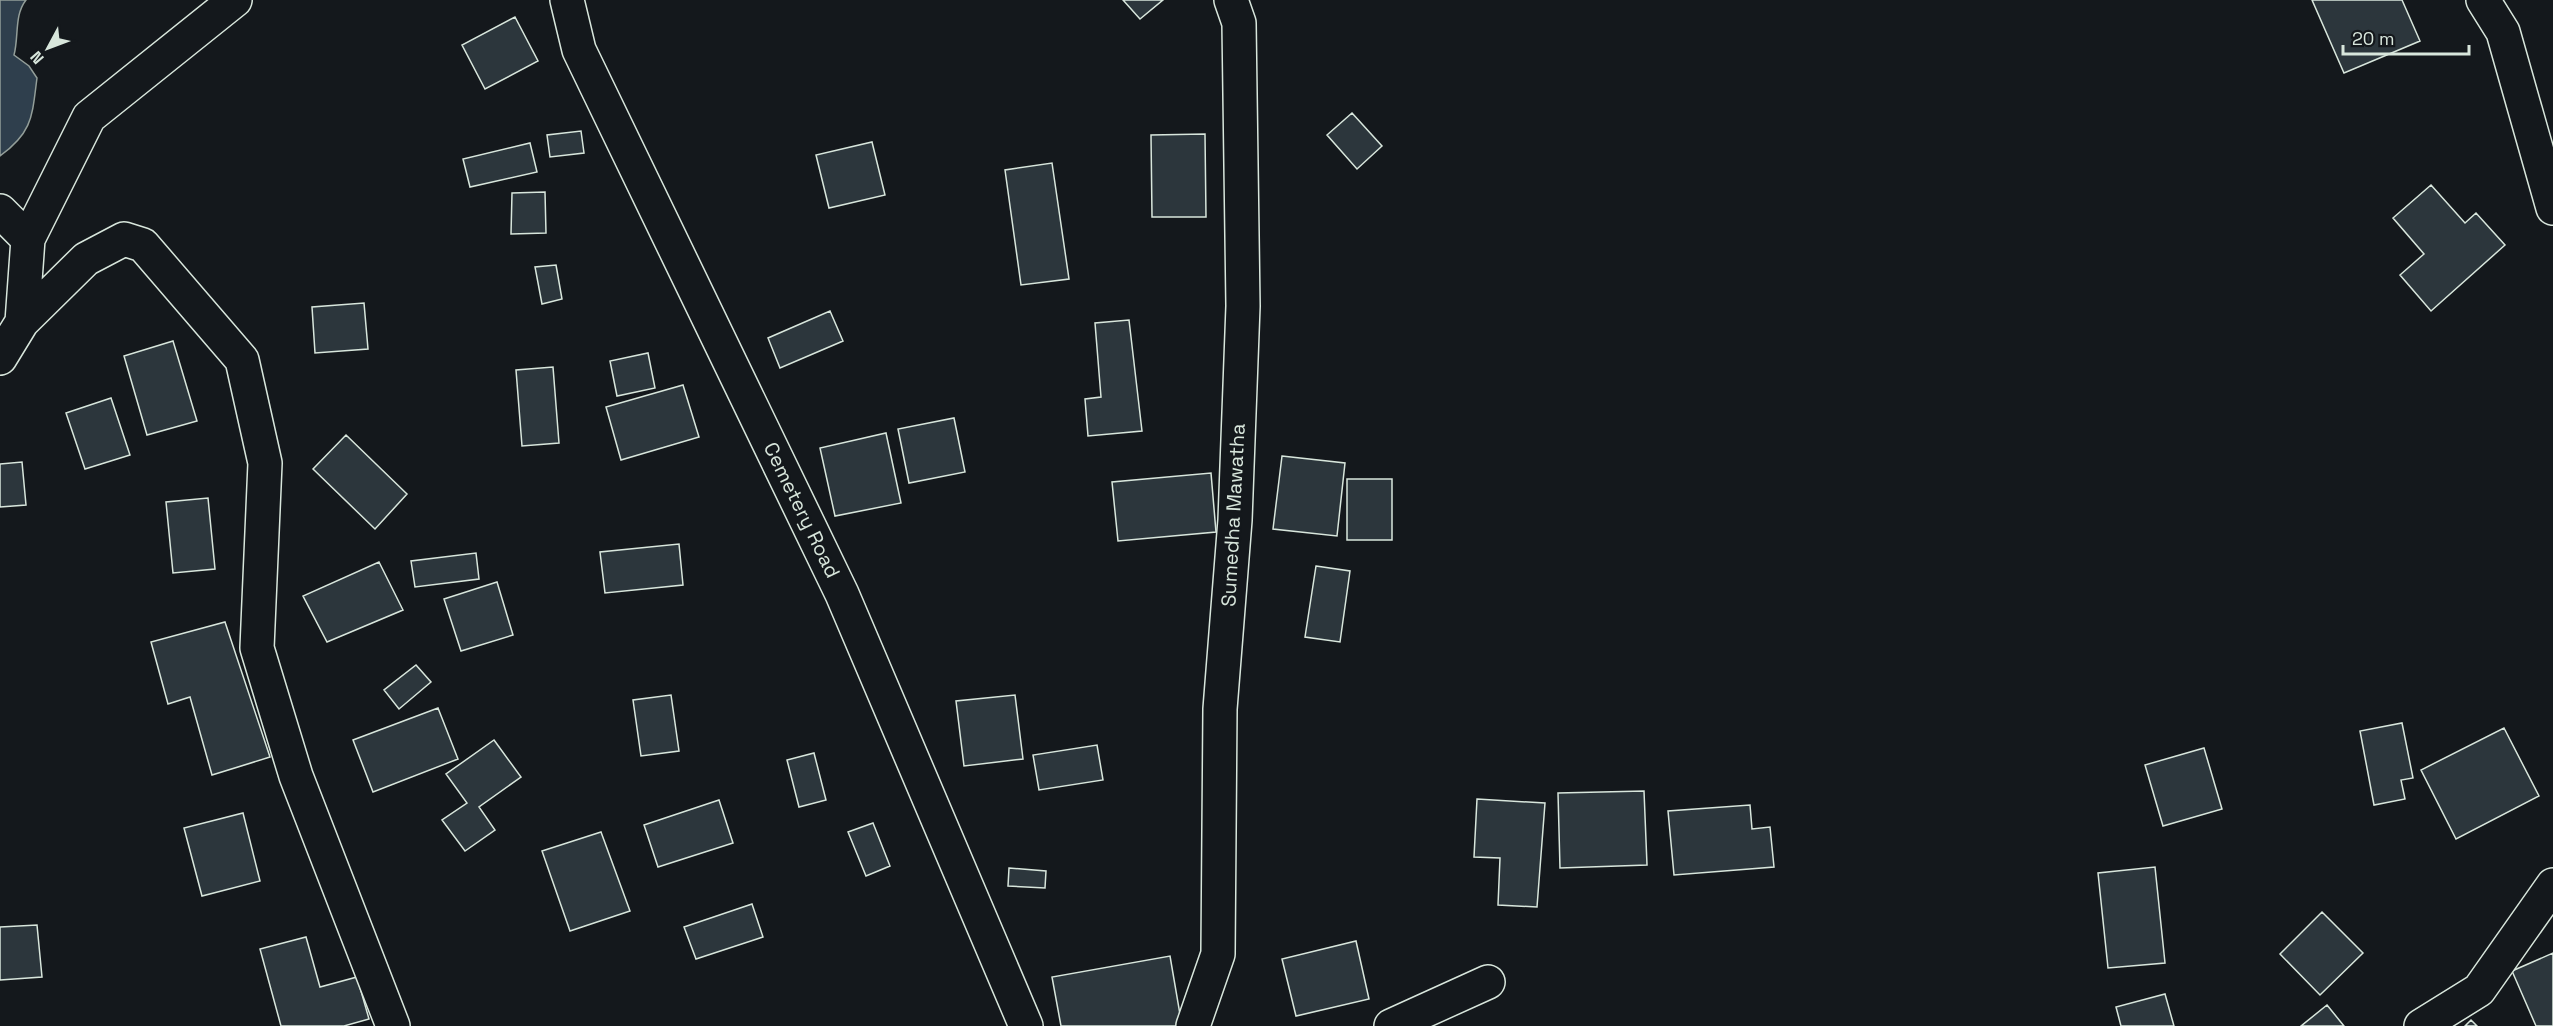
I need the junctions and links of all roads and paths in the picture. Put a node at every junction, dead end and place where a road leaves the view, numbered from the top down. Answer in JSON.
{"nodes":[{"id":1,"x":235,"y":0,"type":"edge"},
{"id":2,"x":567,"y":0,"type":"edge"},
{"id":3,"x":1231,"y":0,"type":"edge"},
{"id":4,"x":2483,"y":0,"type":"edge"},
{"id":5,"x":2553,"y":208,"type":"edge"},
{"id":6,"x":0,"y":210,"type":"edge"},
{"id":7,"x":28,"y":239,"type":"junction"},
{"id":8,"x":22,"y":322,"type":"junction"},
{"id":9,"x":0,"y":358,"type":"edge"},
{"id":10,"x":2553,"y":885,"type":"edge"},
{"id":11,"x":1488,"y":982,"type":"dead end"},
{"id":12,"x":393,"y":1026,"type":"edge"},
{"id":13,"x":1026,"y":1026,"type":"edge"},
{"id":14,"x":1192,"y":1026,"type":"edge"},
{"id":15,"x":1391,"y":1026,"type":"edge"},
{"id":16,"x":2421,"y":1026,"type":"edge"}],
"edges":[{"from":1,"to":7,"type":"street"},
{"from":2,"to":13,"type":"street","name":"Cemetery Road"},
{"from":3,"to":14,"type":"street","name":"Sumedha Mawatha"},
{"from":4,"to":5,"type":"street"},
{"from":6,"to":7,"type":"street"},
{"from":7,"to":8,"type":"street"},
{"from":8,"to":9,"type":"street"},
{"from":8,"to":12,"type":"street"},
{"from":10,"to":16,"type":"street"},
{"from":11,"to":15,"type":"street"}]}
